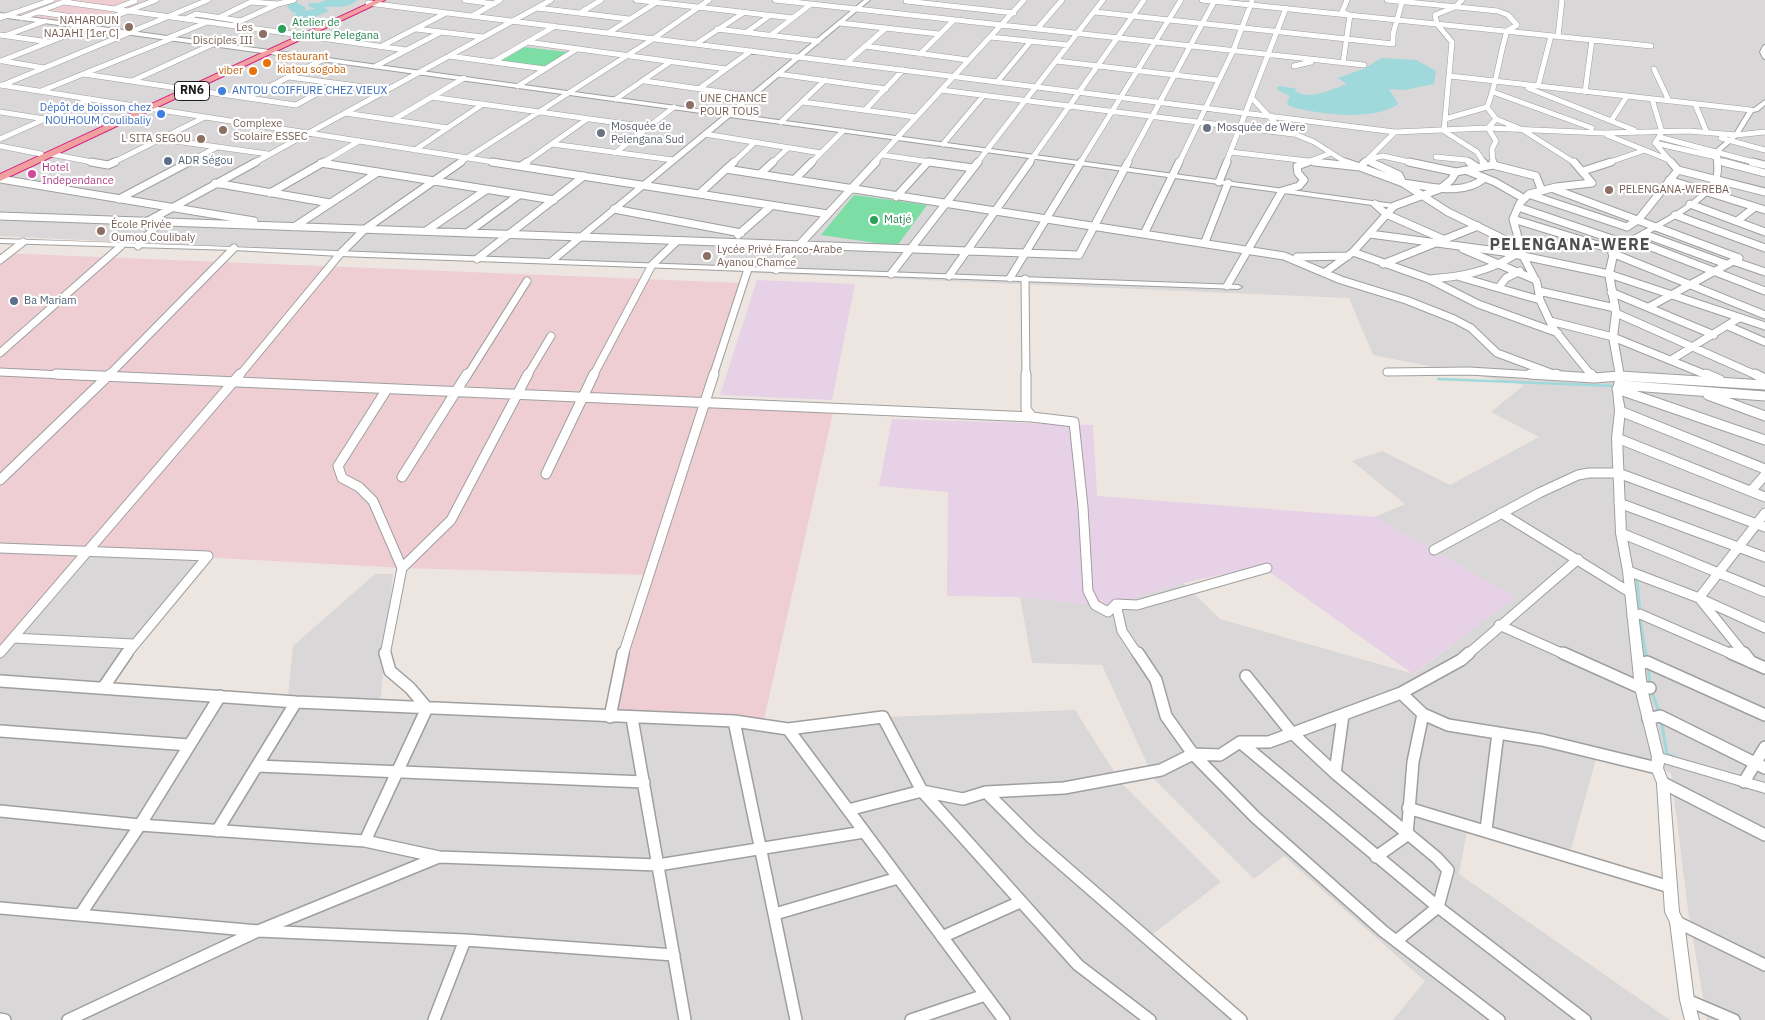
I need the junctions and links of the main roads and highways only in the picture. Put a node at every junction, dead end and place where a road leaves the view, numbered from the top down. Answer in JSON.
{"nodes":[{"id":1,"x":375,"y":2,"type":"edge"},
{"id":2,"x":270,"y":52,"type":"junction"},
{"id":3,"x":147,"y":108,"type":"junction"},
{"id":4,"x":0,"y":173,"type":"edge"},
{"id":5,"x":0,"y":179,"type":"edge"}],
"edges":[{"from":1,"to":2,"type":"highway","number":"RN6"},
{"from":2,"to":3,"type":"highway","number":"RN6"},
{"from":2,"to":3,"type":"highway","number":"RN6"},
{"from":3,"to":4,"type":"highway","number":"RN6"},
{"from":3,"to":5,"type":"highway","number":"RN6"}]}
